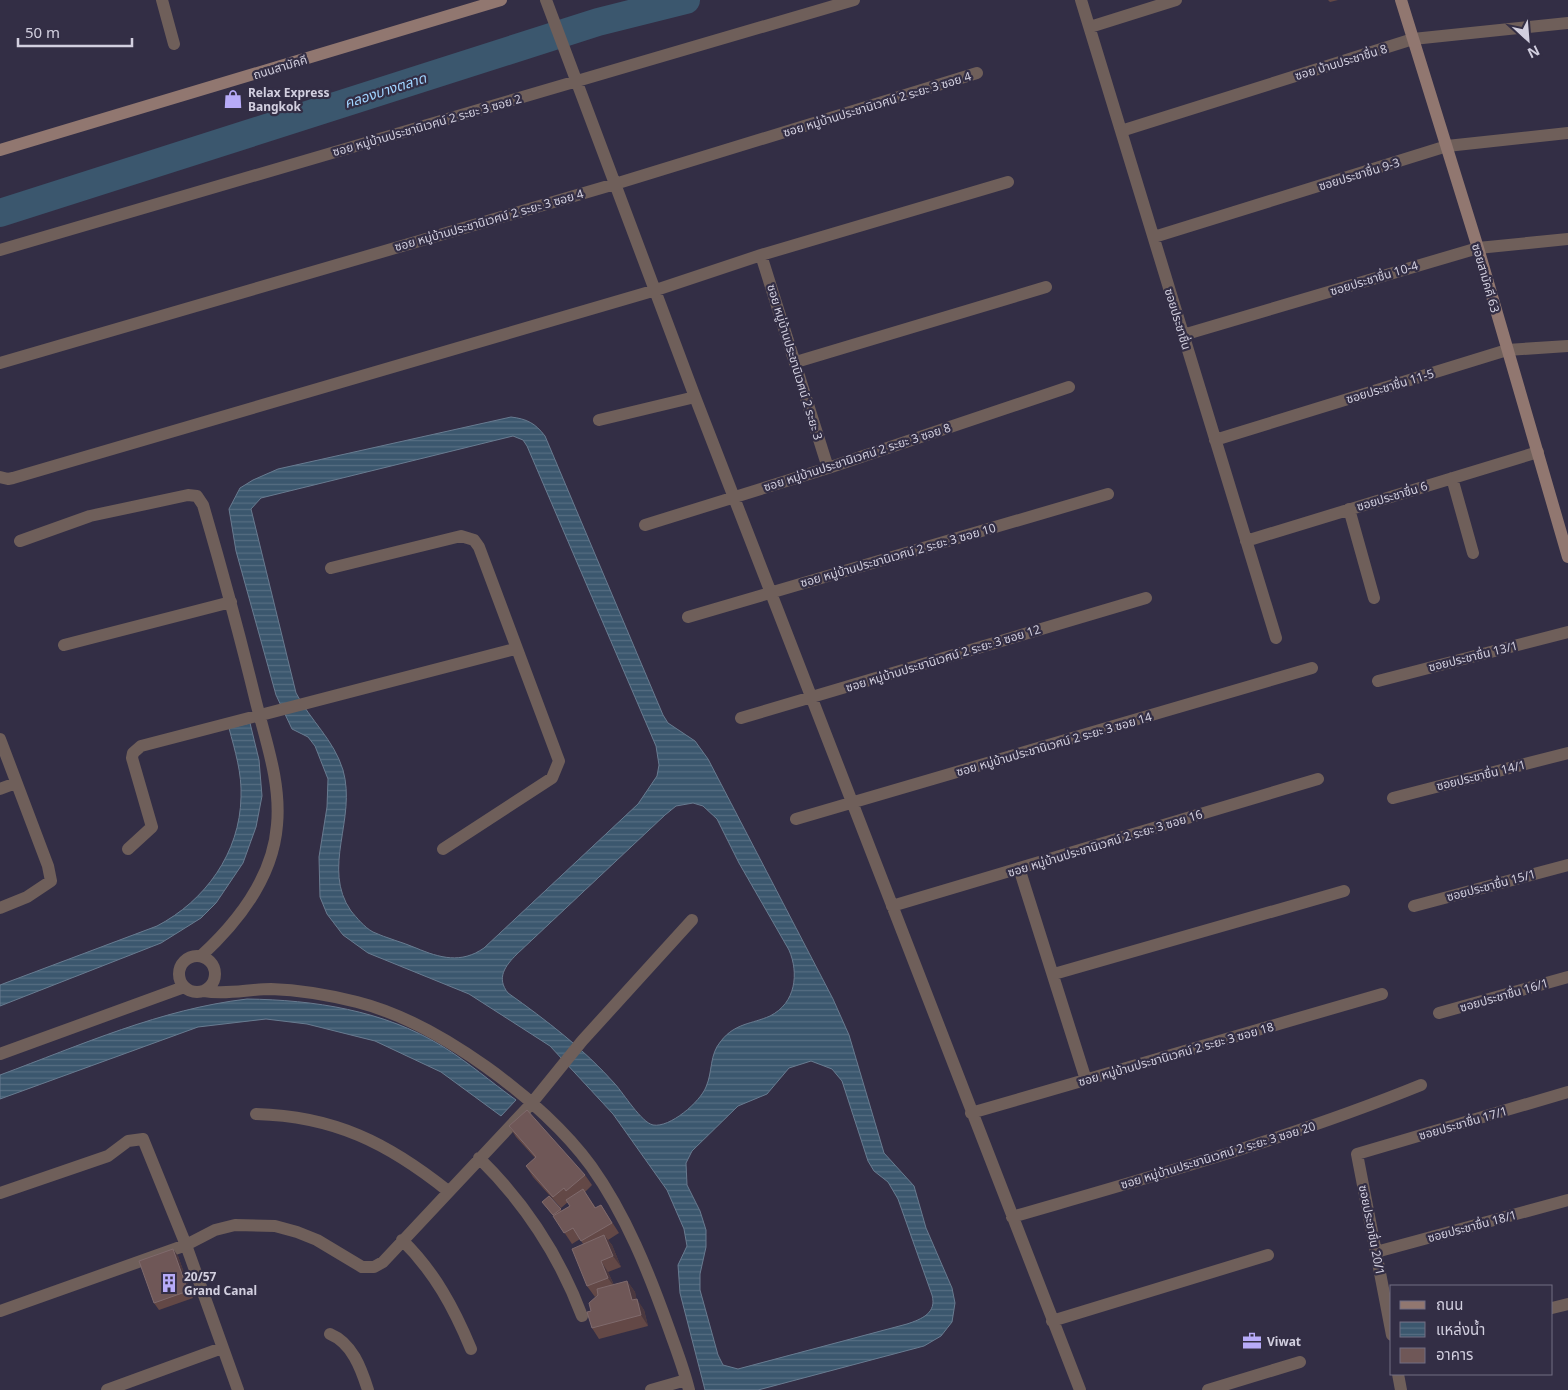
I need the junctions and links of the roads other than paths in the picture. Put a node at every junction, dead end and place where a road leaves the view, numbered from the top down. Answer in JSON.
{"nodes":[{"id":1,"x":162,"y":0,"type":"edge"},
{"id":2,"x":501,"y":0,"type":"edge"},
{"id":3,"x":546,"y":0,"type":"edge"},
{"id":4,"x":854,"y":0,"type":"edge"},
{"id":5,"x":1081,"y":0,"type":"edge"},
{"id":6,"x":1176,"y":0,"type":"edge"},
{"id":7,"x":1401,"y":0,"type":"edge"},
{"id":8,"x":1568,"y":23,"type":"edge"},
{"id":9,"x":1090,"y":27,"type":"junction"},
{"id":10,"x":1413,"y":40,"type":"junction"},
{"id":11,"x":174,"y":44,"type":"dead end"},
{"id":12,"x":977,"y":73,"type":"dead end"},
{"id":13,"x":578,"y":80,"type":"junction"},
{"id":14,"x":1121,"y":131,"type":"junction"},
{"id":15,"x":1568,"y":133,"type":"edge"},
{"id":16,"x":1446,"y":146,"type":"junction"},
{"id":17,"x":0,"y":150,"type":"edge"},
{"id":18,"x":1008,"y":182,"type":"dead end"},
{"id":19,"x":615,"y":184,"type":"junction"},
{"id":20,"x":1154,"y":237,"type":"junction"},
{"id":21,"x":1568,"y":239,"type":"edge"},
{"id":22,"x":1478,"y":248,"type":"junction"},
{"id":23,"x":0,"y":250,"type":"edge"},
{"id":24,"x":762,"y":255,"type":"junction"},
{"id":25,"x":1046,"y":287,"type":"dead end"},
{"id":26,"x":656,"y":290,"type":"junction"},
{"id":27,"x":1183,"y":335,"type":"junction"},
{"id":28,"x":1568,"y":346,"type":"edge"},
{"id":29,"x":1507,"y":350,"type":"junction"},
{"id":30,"x":796,"y":362,"type":"junction"},
{"id":31,"x":0,"y":363,"type":"edge"},
{"id":32,"x":1069,"y":387,"type":"dead end"},
{"id":33,"x":695,"y":397,"type":"junction"},
{"id":34,"x":599,"y":420,"type":"dead end"},
{"id":35,"x":1215,"y":440,"type":"junction"},
{"id":36,"x":1538,"y":452,"type":"junction"},
{"id":37,"x":828,"y":468,"type":"junction"},
{"id":38,"x":0,"y":477,"type":"edge"},
{"id":39,"x":1452,"y":478,"type":"junction"},
{"id":40,"x":1108,"y":494,"type":"dead end"},
{"id":41,"x":735,"y":497,"type":"junction"},
{"id":42,"x":1349,"y":509,"type":"junction"},
{"id":43,"x":645,"y":525,"type":"dead end"},
{"id":44,"x":1246,"y":540,"type":"junction"},
{"id":45,"x":20,"y":541,"type":"dead end"},
{"id":46,"x":1473,"y":552,"type":"dead end"},
{"id":47,"x":1568,"y":557,"type":"edge"},
{"id":48,"x":331,"y":568,"type":"dead end"},
{"id":49,"x":771,"y":592,"type":"junction"},
{"id":50,"x":1146,"y":598,"type":"dead end"},
{"id":51,"x":1374,"y":598,"type":"dead end"},
{"id":52,"x":231,"y":602,"type":"junction"},
{"id":53,"x":688,"y":617,"type":"dead end"},
{"id":54,"x":1568,"y":632,"type":"edge"},
{"id":55,"x":1276,"y":638,"type":"dead end"},
{"id":56,"x":64,"y":645,"type":"dead end"},
{"id":57,"x":515,"y":649,"type":"junction"},
{"id":58,"x":1312,"y":668,"type":"dead end"},
{"id":59,"x":1378,"y":680,"type":"dead end"},
{"id":60,"x":812,"y":697,"type":"junction"},
{"id":61,"x":260,"y":716,"type":"junction"},
{"id":62,"x":740,"y":718,"type":"dead end"},
{"id":63,"x":0,"y":739,"type":"edge"},
{"id":64,"x":1568,"y":753,"type":"edge"},
{"id":65,"x":1318,"y":779,"type":"dead end"},
{"id":66,"x":16,"y":783,"type":"junction"},
{"id":67,"x":0,"y":789,"type":"edge"},
{"id":68,"x":1393,"y":798,"type":"dead end"},
{"id":69,"x":852,"y":803,"type":"junction"},
{"id":70,"x":796,"y":820,"type":"dead end"},
{"id":71,"x":443,"y":848,"type":"dead end"},
{"id":72,"x":128,"y":849,"type":"dead end"},
{"id":73,"x":1568,"y":865,"type":"edge"},
{"id":74,"x":1019,"y":868,"type":"junction"},
{"id":75,"x":1344,"y":891,"type":"dead end"},
{"id":76,"x":892,"y":906,"type":"junction"},
{"id":77,"x":1414,"y":906,"type":"dead end"},
{"id":78,"x":0,"y":908,"type":"edge"},
{"id":79,"x":692,"y":920,"type":"dead end"},
{"id":80,"x":201,"y":956,"type":"junction"},
{"id":81,"x":1054,"y":974,"type":"junction"},
{"id":82,"x":1568,"y":976,"type":"edge"},
{"id":83,"x":184,"y":987,"type":"junction"},
{"id":84,"x":204,"y":991,"type":"junction"},
{"id":85,"x":1382,"y":994,"type":"dead end"},
{"id":86,"x":1439,"y":1013,"type":"dead end"},
{"id":87,"x":0,"y":1054,"type":"edge"},
{"id":88,"x":1086,"y":1080,"type":"junction"},
{"id":89,"x":1421,"y":1084,"type":"dead end"},
{"id":90,"x":1568,"y":1092,"type":"edge"},
{"id":91,"x":530,"y":1104,"type":"junction"},
{"id":92,"x":971,"y":1113,"type":"junction"},
{"id":93,"x":256,"y":1114,"type":"dead end"},
{"id":94,"x":1358,"y":1154,"type":"joint"},
{"id":95,"x":479,"y":1158,"type":"junction"},
{"id":96,"x":448,"y":1191,"type":"junction"},
{"id":97,"x":0,"y":1193,"type":"edge"},
{"id":98,"x":1568,"y":1200,"type":"edge"},
{"id":99,"x":1012,"y":1217,"type":"junction"},
{"id":100,"x":402,"y":1240,"type":"junction"},
{"id":101,"x":186,"y":1245,"type":"junction"},
{"id":102,"x":1376,"y":1252,"type":"junction"},
{"id":103,"x":1268,"y":1255,"type":"dead end"},
{"id":104,"x":1568,"y":1304,"type":"edge"},
{"id":105,"x":1553,"y":1308,"type":"edge"},
{"id":106,"x":0,"y":1311,"type":"edge"},
{"id":107,"x":582,"y":1316,"type":"dead end"},
{"id":108,"x":1052,"y":1321,"type":"junction"},
{"id":109,"x":1390,"y":1325,"type":"edge"},
{"id":110,"x":330,"y":1334,"type":"dead end"},
{"id":111,"x":222,"y":1348,"type":"junction"},
{"id":112,"x":471,"y":1349,"type":"dead end"},
{"id":113,"x":1300,"y":1362,"type":"dead end"},
{"id":114,"x":1398,"y":1375,"type":"edge"},
{"id":115,"x":688,"y":1385,"type":"edge"},
{"id":116,"x":107,"y":1390,"type":"edge"},
{"id":117,"x":238,"y":1390,"type":"edge"},
{"id":118,"x":368,"y":1390,"type":"edge"},
{"id":119,"x":651,"y":1390,"type":"edge"},
{"id":120,"x":1080,"y":1390,"type":"edge"},
{"id":121,"x":1208,"y":1390,"type":"edge"},
{"id":122,"x":1400,"y":1390,"type":"edge"}],
"edges":[{"from":1,"to":11,"type":"street"},
{"from":2,"to":17,"type":"street","name":"ถนนสามัคคี"},
{"from":3,"to":13,"type":"street"},
{"from":4,"to":13,"type":"street","name":"ซอย หมู่บ้านประชานิเวศน์ 2 ระยะ 3 ซอย 2"},
{"from":5,"to":9,"type":"street","name":"ซอยประชาชื่น"},
{"from":6,"to":9,"type":"street"},
{"from":7,"to":10,"type":"street","name":"ซอยสามัคคี 63"},
{"from":8,"to":10,"type":"street","name":"ซอย บ้านประชาชื่น 8"},
{"from":9,"to":14,"type":"street","name":"ซอยประชาชื่น"},
{"from":10,"to":14,"type":"street","name":"ซอย บ้านประชาชื่น 8"},
{"from":10,"to":16,"type":"street","name":"ซอยสามัคคี 63"},
{"from":12,"to":19,"type":"street","name":"ซอย หมู่บ้านประชานิเวศน์ 2 ระยะ 3 ซอย 4"},
{"from":13,"to":19,"type":"street"},
{"from":13,"to":23,"type":"street","name":"ซอย หมู่บ้านประชานิเวศน์ 2 ระยะ 3 ซอย 2"},
{"from":14,"to":20,"type":"street","name":"ซอยประชาชื่น"},
{"from":15,"to":16,"type":"street","name":"ซอยประชาชื่น 9-3"},
{"from":16,"to":20,"type":"street","name":"ซอยประชาชื่น 9-3"},
{"from":16,"to":22,"type":"street","name":"ซอยสามัคคี 63"},
{"from":18,"to":24,"type":"street"},
{"from":19,"to":26,"type":"street"},
{"from":19,"to":31,"type":"street","name":"ซอย หมู่บ้านประชานิเวศน์ 2 ระยะ 3 ซอย 4"},
{"from":20,"to":27,"type":"street","name":"ซอยประชาชื่น"},
{"from":21,"to":22,"type":"street","name":"ซอยประชาชื่น 10-4"},
{"from":22,"to":27,"type":"street","name":"ซอยประชาชื่น 10-4"},
{"from":22,"to":29,"type":"street","name":"ซอยสามัคคี 63"},
{"from":24,"to":26,"type":"street"},
{"from":24,"to":30,"type":"street","name":"ซอย หมู่บ้านประชานิเวศน์ 2 ระยะ 3"},
{"from":25,"to":30,"type":"street"},
{"from":26,"to":33,"type":"street"},
{"from":26,"to":38,"type":"street"},
{"from":27,"to":35,"type":"street","name":"ซอยประชาชื่น"},
{"from":28,"to":29,"type":"street","name":"ซอยประชาชื่น 11-5"},
{"from":29,"to":35,"type":"street","name":"ซอยประชาชื่น 11-5"},
{"from":29,"to":36,"type":"street","name":"ซอยสามัคคี 63"},
{"from":30,"to":37,"type":"street","name":"ซอย หมู่บ้านประชานิเวศน์ 2 ระยะ 3"},
{"from":32,"to":37,"type":"street","name":"ซอย หมู่บ้านประชานิเวศน์ 2 ระยะ 3 ซอย 8"},
{"from":33,"to":34,"type":"street"},
{"from":33,"to":41,"type":"street"},
{"from":35,"to":44,"type":"street","name":"ซอยประชาชื่น"},
{"from":36,"to":39,"type":"street","name":"ซอยประชาชื่น 6"},
{"from":36,"to":47,"type":"street","name":"ซอยสามัคคี 63"},
{"from":37,"to":41,"type":"street","name":"ซอย หมู่บ้านประชานิเวศน์ 2 ระยะ 3 ซอย 8"},
{"from":39,"to":42,"type":"street","name":"ซอยประชาชื่น 6"},
{"from":39,"to":46,"type":"street"},
{"from":40,"to":49,"type":"street","name":"ซอย หมู่บ้านประชานิเวศน์ 2 ระยะ 3 ซอย 10"},
{"from":41,"to":43,"type":"street","name":"ซอย หมู่บ้านประชานิเวศน์ 2 ระยะ 3 ซอย 8"},
{"from":41,"to":49,"type":"street"},
{"from":42,"to":44,"type":"street","name":"ซอยประชาชื่น 6"},
{"from":42,"to":51,"type":"street"},
{"from":44,"to":55,"type":"street","name":"ซอยประชาชื่น"},
{"from":45,"to":52,"type":"street"},
{"from":48,"to":57,"type":"street"},
{"from":49,"to":53,"type":"street","name":"ซอย หมู่บ้านประชานิเวศน์ 2 ระยะ 3 ซอย 10"},
{"from":49,"to":60,"type":"street"},
{"from":50,"to":60,"type":"street","name":"ซอย หมู่บ้านประชานิเวศน์ 2 ระยะ 3 ซอย 12"},
{"from":52,"to":56,"type":"street"},
{"from":52,"to":61,"type":"street"},
{"from":54,"to":59,"type":"street","name":"ซอยประชาชื่น 13/1"},
{"from":57,"to":61,"type":"street"},
{"from":57,"to":71,"type":"street"},
{"from":58,"to":69,"type":"street","name":"ซอย หมู่บ้านประชานิเวศน์ 2 ระยะ 3 ซอย 14"},
{"from":60,"to":62,"type":"street","name":"ซอย หมู่บ้านประชานิเวศน์ 2 ระยะ 3 ซอย 12"},
{"from":60,"to":69,"type":"street"},
{"from":61,"to":72,"type":"street"},
{"from":61,"to":80,"type":"street"},
{"from":63,"to":66,"type":"street"},
{"from":64,"to":68,"type":"street","name":"ซอยประชาชื่น 14/1"},
{"from":65,"to":74,"type":"street","name":"ซอย หมู่บ้านประชานิเวศน์ 2 ระยะ 3 ซอย 16"},
{"from":66,"to":67,"type":"street"},
{"from":66,"to":78,"type":"street"},
{"from":69,"to":70,"type":"street","name":"ซอย หมู่บ้านประชานิเวศน์ 2 ระยะ 3 ซอย 14"},
{"from":69,"to":76,"type":"street"},
{"from":73,"to":77,"type":"street","name":"ซอยประชาชื่น 15/1"},
{"from":74,"to":76,"type":"street","name":"ซอย หมู่บ้านประชานิเวศน์ 2 ระยะ 3 ซอย 16"},
{"from":74,"to":81,"type":"street"},
{"from":75,"to":81,"type":"street"},
{"from":76,"to":92,"type":"street"},
{"from":79,"to":91,"type":"street"},
{"from":80,"to":83,"type":"street"},
{"from":80,"to":84,"type":"street"},
{"from":81,"to":88,"type":"street"},
{"from":82,"to":86,"type":"street","name":"ซอยประชาชื่น 16/1"},
{"from":83,"to":84,"type":"street"},
{"from":83,"to":87,"type":"street"},
{"from":84,"to":91,"type":"street"},
{"from":85,"to":88,"type":"street","name":"ซอย หมู่บ้านประชานิเวศน์ 2 ระยะ 3 ซอย 18"},
{"from":88,"to":92,"type":"street","name":"ซอย หมู่บ้านประชานิเวศน์ 2 ระยะ 3 ซอย 18"},
{"from":89,"to":99,"type":"street","name":"ซอย หมู่บ้านประชานิเวศน์ 2 ระยะ 3 ซอย 20"},
{"from":90,"to":94,"type":"street","name":"ซอยประชาชื่น 17/1"},
{"from":91,"to":95,"type":"street"},
{"from":91,"to":115,"type":"street"},
{"from":92,"to":99,"type":"street"},
{"from":93,"to":96,"type":"street"},
{"from":94,"to":102,"type":"street","name":"ซอยประชาชื่น 20/1"},
{"from":95,"to":96,"type":"street"},
{"from":95,"to":107,"type":"street"},
{"from":96,"to":100,"type":"street"},
{"from":97,"to":101,"type":"street"},
{"from":98,"to":102,"type":"street","name":"ซอยประชาชื่น 18/1"},
{"from":99,"to":108,"type":"street"},
{"from":100,"to":101,"type":"street"},
{"from":100,"to":112,"type":"street"},
{"from":101,"to":106,"type":"street"},
{"from":101,"to":111,"type":"street"},
{"from":102,"to":109,"type":"street","name":"ซอยประชาชื่น 20/1"},
{"from":103,"to":108,"type":"street"},
{"from":104,"to":105,"type":"street"},
{"from":108,"to":120,"type":"street"},
{"from":110,"to":118,"type":"street"},
{"from":111,"to":116,"type":"street"},
{"from":111,"to":117,"type":"street"},
{"from":113,"to":121,"type":"street"},
{"from":114,"to":122,"type":"street"},
{"from":115,"to":119,"type":"street"}]}
